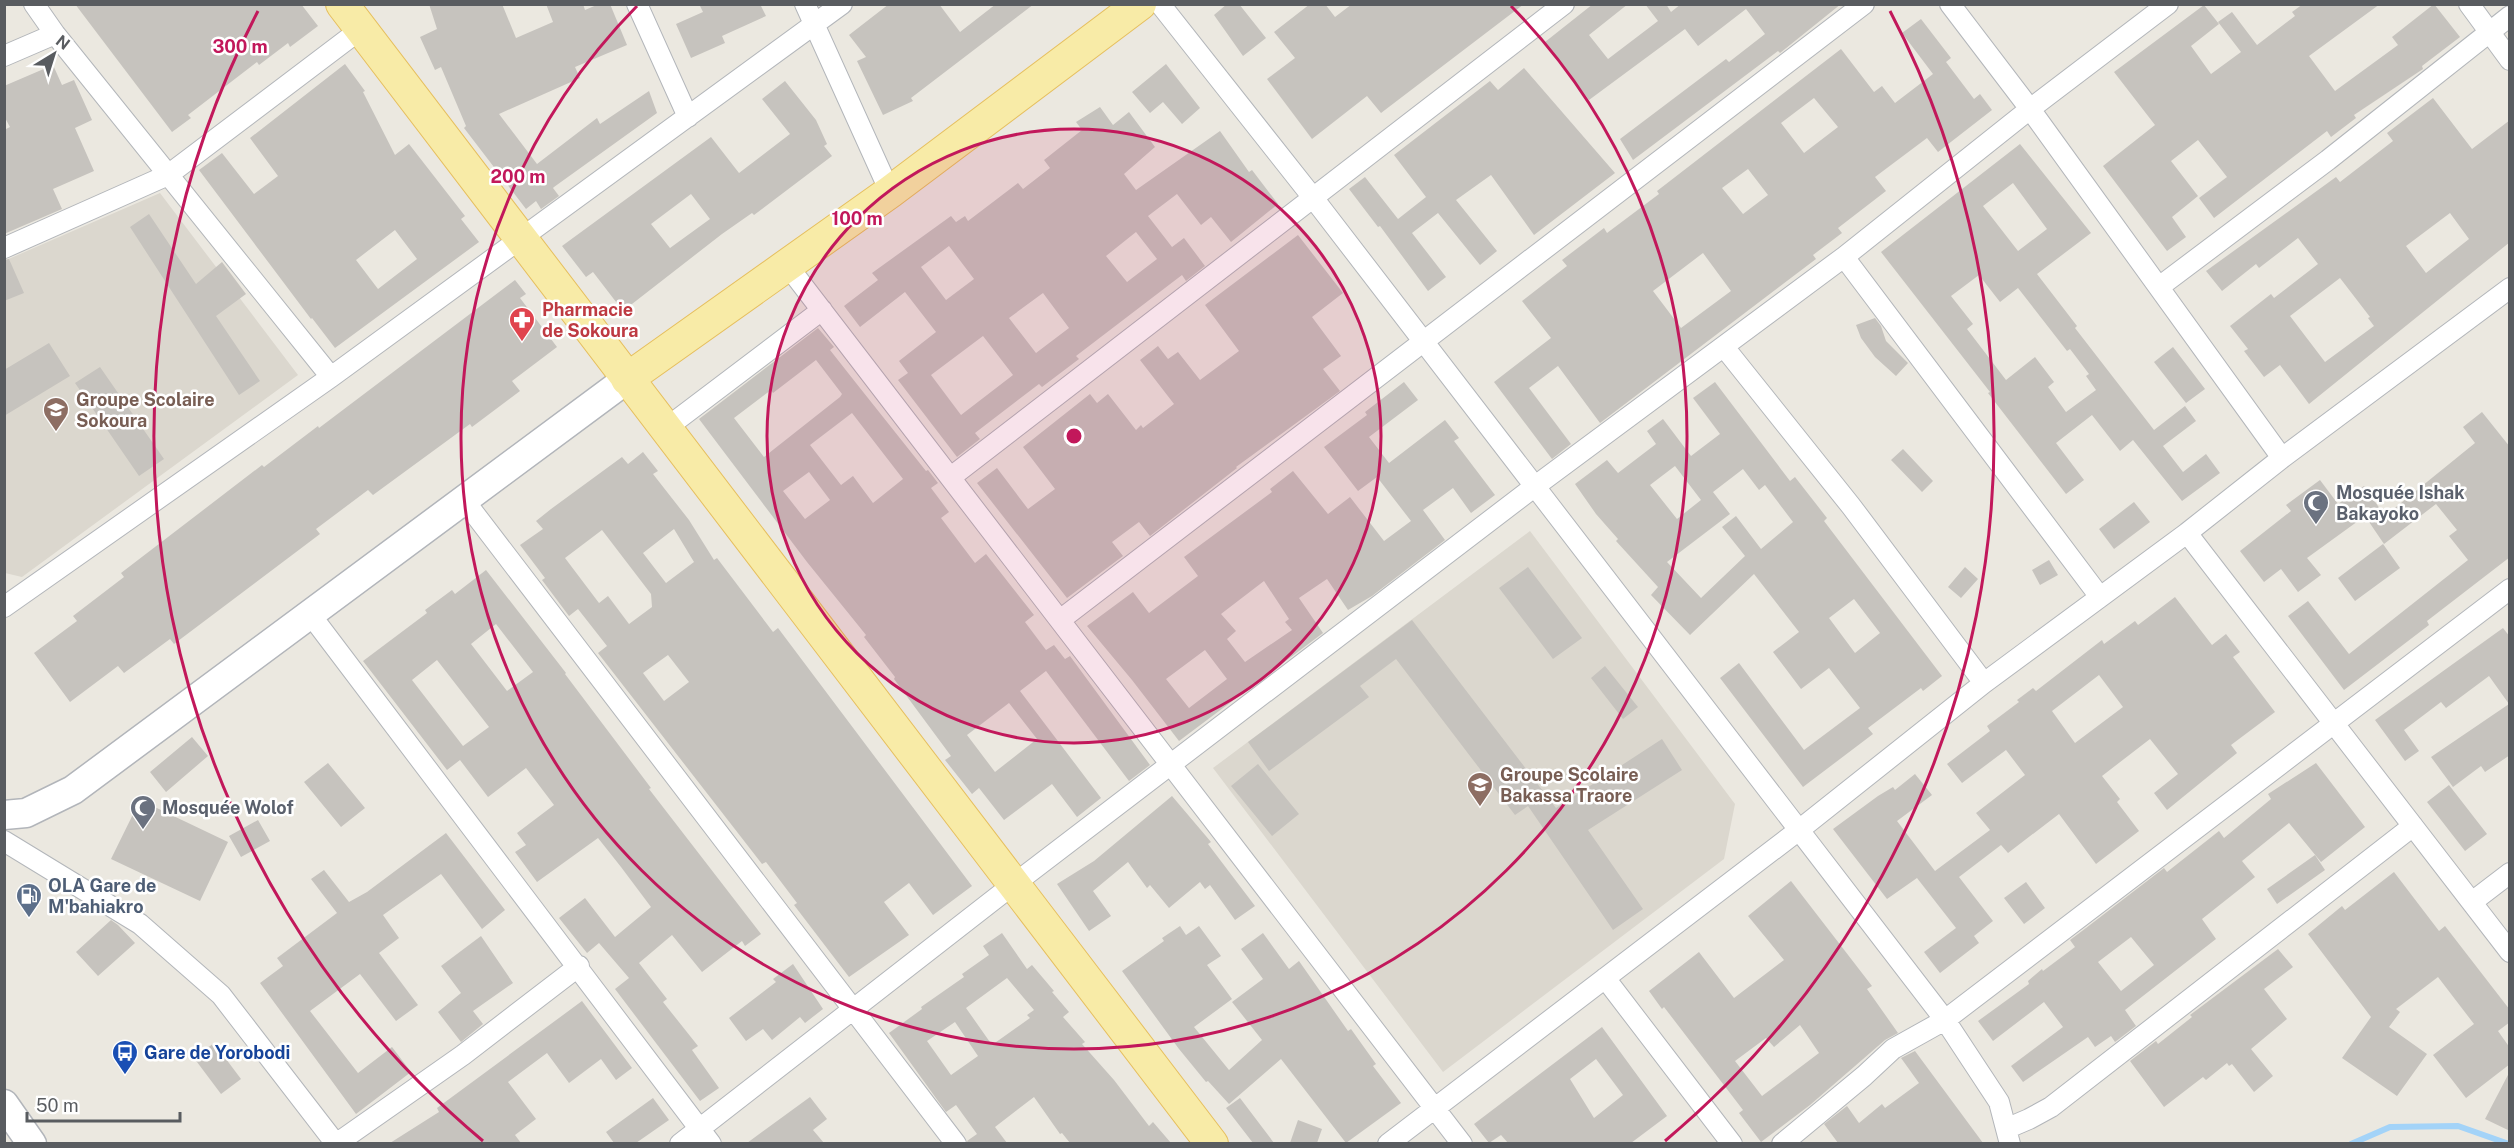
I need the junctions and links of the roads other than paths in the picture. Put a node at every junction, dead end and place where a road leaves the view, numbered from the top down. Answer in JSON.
{"nodes":[{"id":1,"x":34,"y":4,"type":"edge"},
{"id":2,"x":342,"y":4,"type":"edge"},
{"id":3,"x":637,"y":4,"type":"edge"},
{"id":4,"x":805,"y":4,"type":"edge"},
{"id":5,"x":842,"y":4,"type":"edge"},
{"id":6,"x":1140,"y":4,"type":"edge"},
{"id":7,"x":1160,"y":4,"type":"edge"},
{"id":8,"x":1564,"y":4,"type":"edge"},
{"id":9,"x":1864,"y":4,"type":"edge"},
{"id":10,"x":1950,"y":4,"type":"edge"},
{"id":11,"x":2168,"y":4,"type":"edge"},
{"id":12,"x":2469,"y":4,"type":"edge"},
{"id":13,"x":2510,"y":16,"type":"edge"},
{"id":14,"x":815,"y":25,"type":"junction"},
{"id":15,"x":361,"y":29,"type":"junction"},
{"id":16,"x":2489,"y":32,"type":"junction"},
{"id":17,"x":55,"y":34,"type":"junction"},
{"id":18,"x":4,"y":56,"type":"edge"},
{"id":19,"x":2510,"y":60,"type":"edge"},
{"id":20,"x":2030,"y":109,"type":"junction"},
{"id":21,"x":688,"y":117,"type":"junction"},
{"id":22,"x":168,"y":175,"type":"junction"},
{"id":23,"x":890,"y":192,"type":"junction"},
{"id":24,"x":1314,"y":199,"type":"junction"},
{"id":25,"x":521,"y":240,"type":"junction"},
{"id":26,"x":4,"y":248,"type":"edge"},
{"id":27,"x":1844,"y":257,"type":"junction"},
{"id":28,"x":787,"y":265,"type":"junction"},
{"id":29,"x":2159,"y":287,"type":"junction"},
{"id":30,"x":2510,"y":288,"type":"edge"},
{"id":31,"x":822,"y":310,"type":"junction"},
{"id":32,"x":1423,"y":342,"type":"junction"},
{"id":33,"x":1724,"y":347,"type":"junction"},
{"id":34,"x":331,"y":377,"type":"junction"},
{"id":35,"x":627,"y":379,"type":"junction"},
{"id":36,"x":665,"y":429,"type":"junction"},
{"id":37,"x":2282,"y":458,"type":"junction"},
{"id":38,"x":951,"y":477,"type":"junction"},
{"id":39,"x":1534,"y":487,"type":"junction"},
{"id":40,"x":464,"y":500,"type":"junction"},
{"id":41,"x":2187,"y":533,"type":"junction"},
{"id":42,"x":2510,"y":589,"type":"edge"},
{"id":43,"x":2100,"y":597,"type":"junction"},
{"id":44,"x":4,"y":607,"type":"edge"},
{"id":45,"x":310,"y":614,"type":"junction"},
{"id":46,"x":1060,"y":620,"type":"junction"},
{"id":47,"x":1984,"y":683,"type":"junction"},
{"id":48,"x":2334,"y":723,"type":"junction"},
{"id":49,"x":1171,"y":765,"type":"junction"},
{"id":50,"x":4,"y":815,"type":"edge"},
{"id":51,"x":2413,"y":826,"type":"junction"},
{"id":52,"x":1799,"y":830,"type":"junction"},
{"id":53,"x":4,"y":841,"type":"edge"},
{"id":54,"x":2510,"y":873,"type":"edge"},
{"id":55,"x":1014,"y":884,"type":"junction"},
{"id":56,"x":2472,"y":902,"type":"junction"},
{"id":57,"x":2510,"y":952,"type":"edge"},
{"id":58,"x":579,"y":966,"type":"junction"},
{"id":59,"x":1605,"y":978,"type":"junction"},
{"id":60,"x":853,"y":1011,"type":"junction"},
{"id":61,"x":1945,"y":1020,"type":"junction"},
{"id":62,"x":4,"y":1104,"type":"edge"},
{"id":63,"x":1435,"y":1108,"type":"junction"},
{"id":64,"x":705,"y":1136,"type":"edge"},
{"id":65,"x":2009,"y":1136,"type":"edge"},
{"id":66,"x":32,"y":1143,"type":"edge"},
{"id":67,"x":336,"y":1143,"type":"edge"},
{"id":68,"x":680,"y":1143,"type":"edge"},
{"id":69,"x":956,"y":1143,"type":"edge"},
{"id":70,"x":1212,"y":1143,"type":"edge"},
{"id":71,"x":1388,"y":1143,"type":"edge"},
{"id":72,"x":1462,"y":1143,"type":"edge"},
{"id":73,"x":1732,"y":1143,"type":"edge"},
{"id":74,"x":1782,"y":1143,"type":"edge"}],
"edges":[{"from":1,"to":17,"type":"street"},
{"from":2,"to":15,"type":"main road"},
{"from":3,"to":21,"type":"street"},
{"from":4,"to":14,"type":"street"},
{"from":5,"to":14,"type":"street"},
{"from":6,"to":23,"type":"main road"},
{"from":7,"to":24,"type":"street"},
{"from":8,"to":24,"type":"street"},
{"from":9,"to":32,"type":"street"},
{"from":10,"to":20,"type":"street"},
{"from":11,"to":20,"type":"street"},
{"from":12,"to":16,"type":"street"},
{"from":13,"to":16,"type":"street"},
{"from":14,"to":21,"type":"street"},
{"from":14,"to":23,"type":"street"},
{"from":15,"to":22,"type":"street"},
{"from":15,"to":25,"type":"main road"},
{"from":16,"to":19,"type":"street"},
{"from":16,"to":29,"type":"street"},
{"from":17,"to":18,"type":"street"},
{"from":17,"to":22,"type":"street"},
{"from":20,"to":27,"type":"street"},
{"from":20,"to":29,"type":"street"},
{"from":21,"to":25,"type":"street"},
{"from":22,"to":26,"type":"street"},
{"from":22,"to":34,"type":"street"},
{"from":23,"to":28,"type":"main road"},
{"from":24,"to":32,"type":"street"},
{"from":24,"to":38,"type":"street"},
{"from":25,"to":34,"type":"street"},
{"from":25,"to":35,"type":"main road"},
{"from":27,"to":33,"type":"street"},
{"from":27,"to":43,"type":"street"},
{"from":28,"to":31,"type":"street"},
{"from":28,"to":35,"type":"main road"},
{"from":29,"to":37,"type":"street"},
{"from":30,"to":37,"type":"street"},
{"from":31,"to":36,"type":"street"},
{"from":31,"to":38,"type":"street"},
{"from":32,"to":39,"type":"street"},
{"from":32,"to":46,"type":"street"},
{"from":33,"to":39,"type":"street"},
{"from":33,"to":47,"type":"street"},
{"from":34,"to":44,"type":"street"},
{"from":35,"to":36,"type":"main road"},
{"from":35,"to":40,"type":"street"},
{"from":36,"to":55,"type":"main road"},
{"from":37,"to":41,"type":"street"},
{"from":38,"to":46,"type":"street"},
{"from":39,"to":49,"type":"street"},
{"from":39,"to":52,"type":"street"},
{"from":40,"to":45,"type":"street"},
{"from":40,"to":60,"type":"street"},
{"from":41,"to":43,"type":"street"},
{"from":41,"to":48,"type":"street"},
{"from":42,"to":48,"type":"street"},
{"from":43,"to":47,"type":"street"},
{"from":45,"to":50,"type":"street"},
{"from":45,"to":58,"type":"street"},
{"from":46,"to":49,"type":"street"},
{"from":47,"to":52,"type":"street"},
{"from":48,"to":51,"type":"street"},
{"from":48,"to":61,"type":"street"},
{"from":49,"to":55,"type":"street"},
{"from":49,"to":63,"type":"street"},
{"from":51,"to":56,"type":"street"},
{"from":51,"to":65,"type":"street"},
{"from":52,"to":59,"type":"street"},
{"from":52,"to":61,"type":"street"},
{"from":53,"to":67,"type":"street"},
{"from":54,"to":56,"type":"street"},
{"from":55,"to":60,"type":"street"},
{"from":55,"to":70,"type":"main road"},
{"from":56,"to":57,"type":"street"},
{"from":58,"to":64,"type":"street"},
{"from":58,"to":67,"type":"street"},
{"from":59,"to":63,"type":"street"},
{"from":59,"to":73,"type":"street"},
{"from":60,"to":64,"type":"street"},
{"from":60,"to":69,"type":"street"},
{"from":61,"to":65,"type":"street"},
{"from":61,"to":74,"type":"street"},
{"from":62,"to":66,"type":"street"},
{"from":63,"to":71,"type":"street"},
{"from":63,"to":72,"type":"street"},
{"from":64,"to":68,"type":"street"}]}
